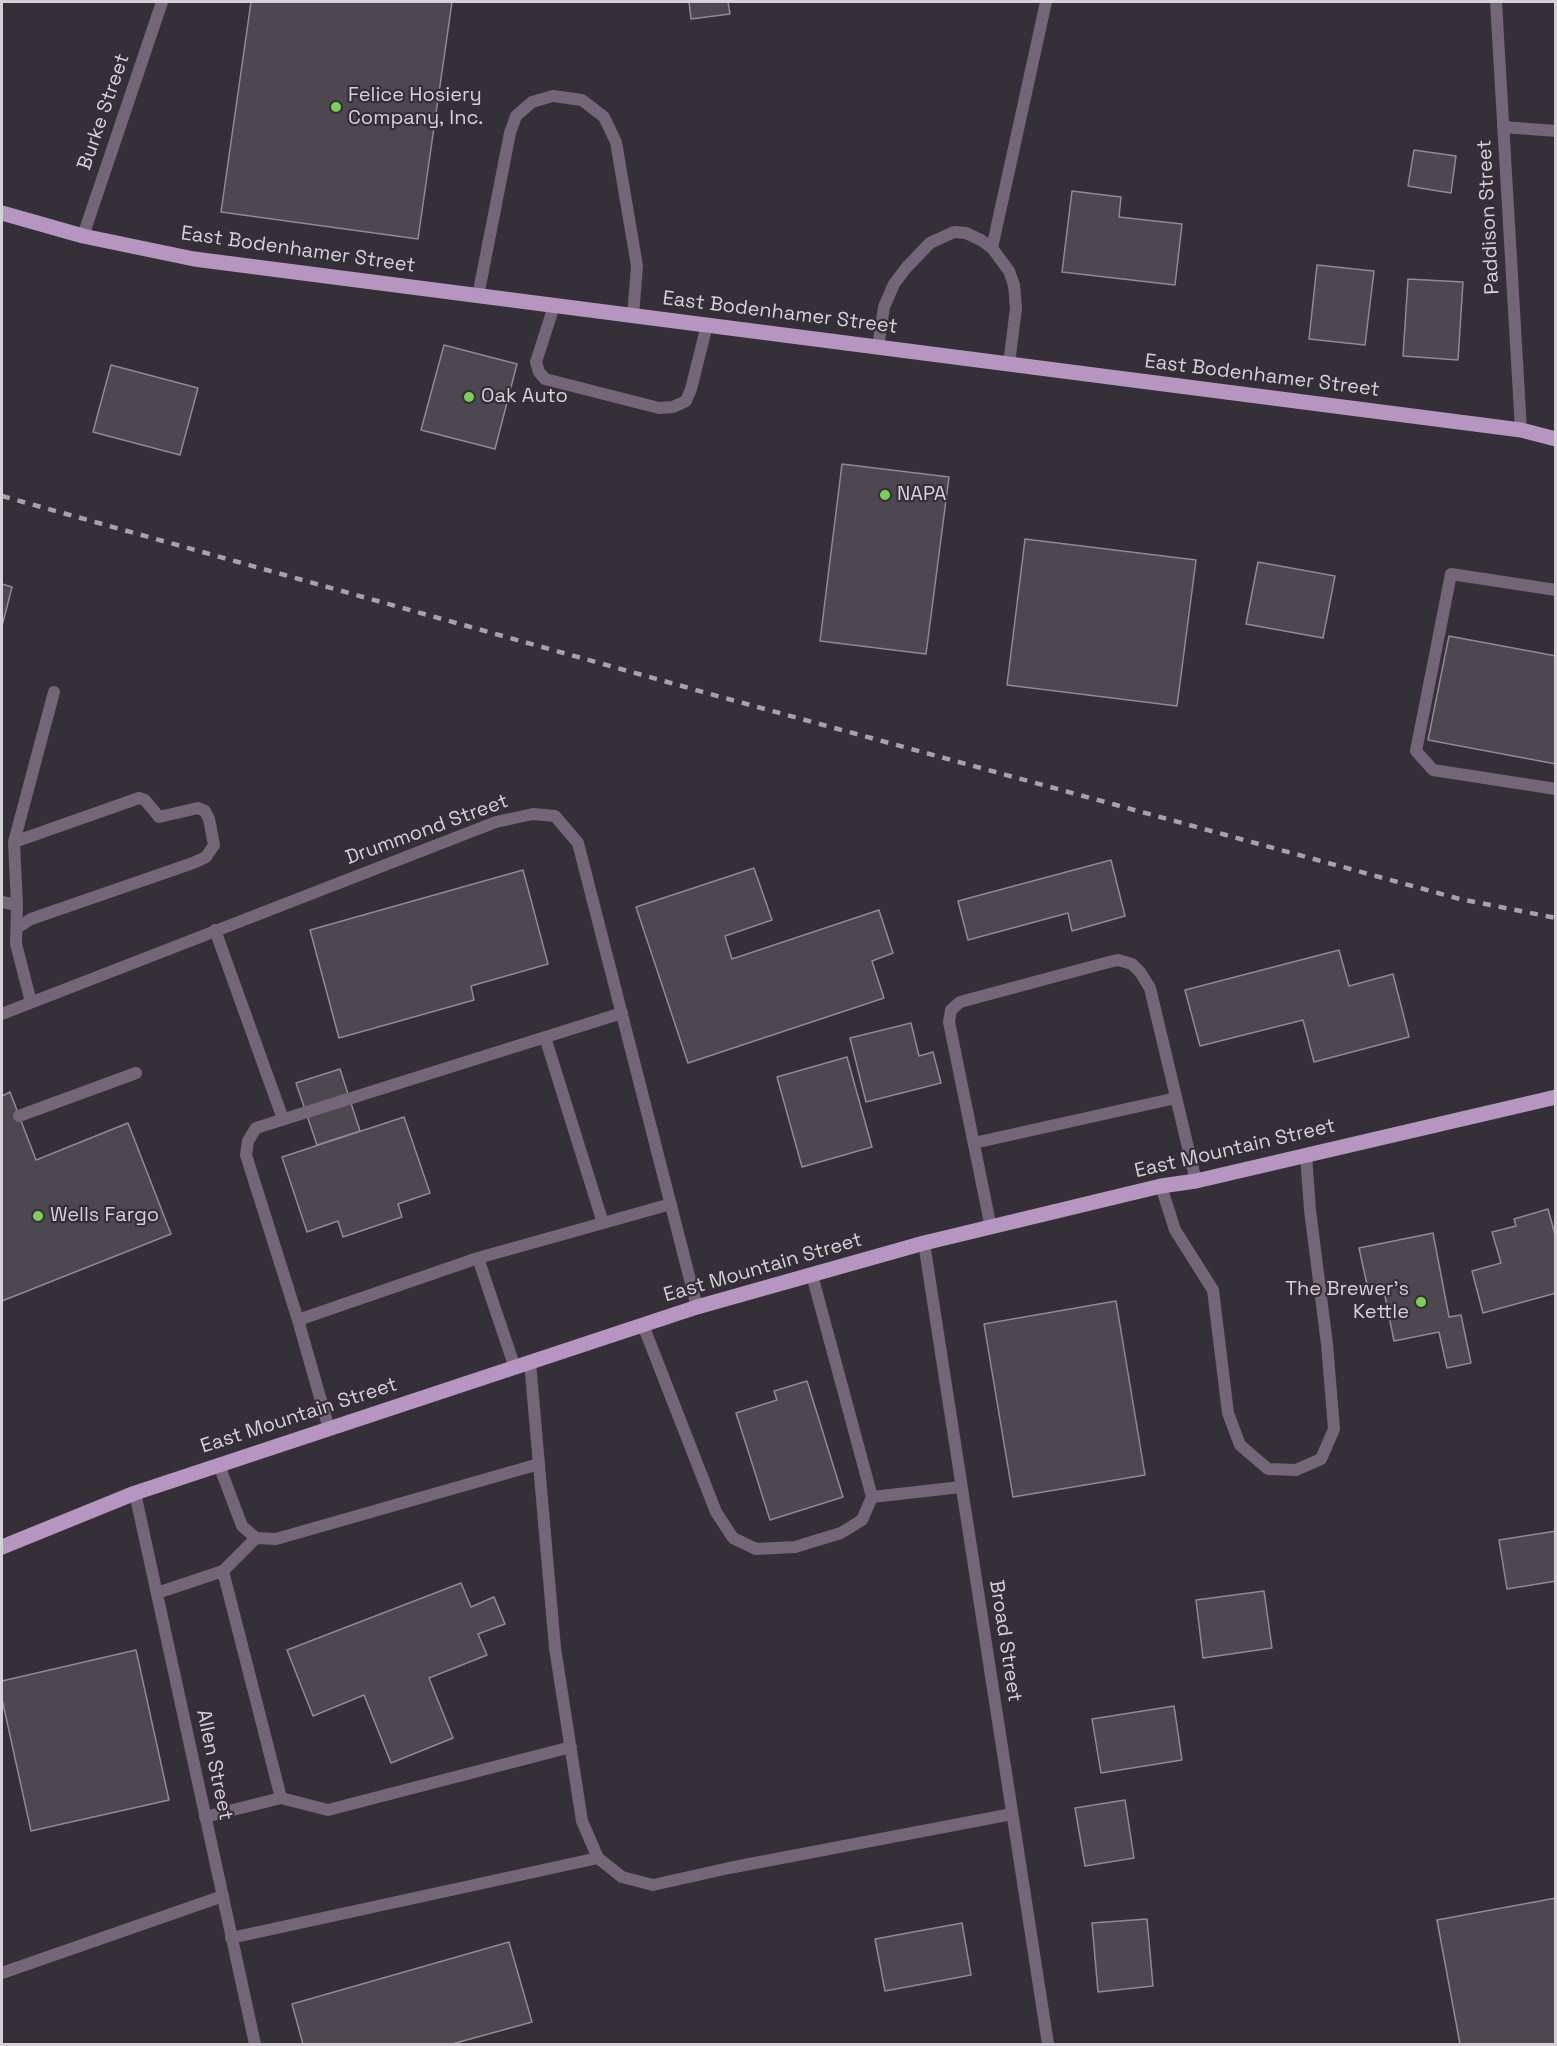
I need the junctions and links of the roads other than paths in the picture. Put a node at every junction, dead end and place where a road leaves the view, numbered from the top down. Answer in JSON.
{"nodes":[{"id":1,"x":162,"y":2,"type":"edge"},
{"id":2,"x":1046,"y":2,"type":"edge"},
{"id":3,"x":1496,"y":2,"type":"edge"},
{"id":4,"x":1503,"y":127,"type":"junction"},
{"id":5,"x":1556,"y":131,"type":"edge"},
{"id":6,"x":2,"y":213,"type":"edge"},
{"id":7,"x":83,"y":236,"type":"junction"},
{"id":8,"x":992,"y":248,"type":"junction"},
{"id":9,"x":478,"y":296,"type":"junction"},
{"id":10,"x":554,"y":306,"type":"junction"},
{"id":11,"x":633,"y":316,"type":"junction"},
{"id":12,"x":706,"y":325,"type":"junction"},
{"id":13,"x":878,"y":347,"type":"junction"},
{"id":14,"x":1009,"y":364,"type":"junction"},
{"id":15,"x":1521,"y":430,"type":"junction"},
{"id":16,"x":1556,"y":439,"type":"edge"},
{"id":17,"x":1556,"y":590,"type":"edge"},
{"id":18,"x":54,"y":692,"type":"dead end"},
{"id":19,"x":1556,"y":789,"type":"edge"},
{"id":20,"x":14,"y":842,"type":"junction"},
{"id":21,"x":2,"y":902,"type":"edge"},
{"id":22,"x":17,"y":905,"type":"junction"},
{"id":23,"x":17,"y":928,"type":"junction"},
{"id":24,"x":215,"y":930,"type":"junction"},
{"id":25,"x":31,"y":1002,"type":"junction"},
{"id":26,"x":622,"y":1013,"type":"junction"},
{"id":27,"x":2,"y":1014,"type":"edge"},
{"id":28,"x":545,"y":1037,"type":"junction"},
{"id":29,"x":136,"y":1073,"type":"dead end"},
{"id":30,"x":1556,"y":1097,"type":"edge"},
{"id":31,"x":1176,"y":1098,"type":"junction"},
{"id":32,"x":19,"y":1116,"type":"dead end"},
{"id":33,"x":283,"y":1119,"type":"junction"},
{"id":34,"x":974,"y":1143,"type":"junction"},
{"id":35,"x":1306,"y":1155,"type":"junction"},
{"id":36,"x":1196,"y":1180,"type":"junction"},
{"id":37,"x":1161,"y":1186,"type":"junction"},
{"id":38,"x":671,"y":1204,"type":"junction"},
{"id":39,"x":603,"y":1223,"type":"junction"},
{"id":40,"x":991,"y":1228,"type":"junction"},
{"id":41,"x":924,"y":1243,"type":"junction"},
{"id":42,"x":478,"y":1258,"type":"junction"},
{"id":43,"x":812,"y":1275,"type":"junction"},
{"id":44,"x":697,"y":1307,"type":"junction"},
{"id":45,"x":298,"y":1320,"type":"junction"},
{"id":46,"x":643,"y":1325,"type":"junction"},
{"id":47,"x":531,"y":1362,"type":"junction"},
{"id":48,"x":515,"y":1368,"type":"junction"},
{"id":49,"x":329,"y":1429,"type":"junction"},
{"id":50,"x":539,"y":1464,"type":"junction"},
{"id":51,"x":219,"y":1465,"type":"junction"},
{"id":52,"x":962,"y":1487,"type":"junction"},
{"id":53,"x":135,"y":1493,"type":"junction"},
{"id":54,"x":872,"y":1497,"type":"junction"},
{"id":55,"x":256,"y":1538,"type":"junction"},
{"id":56,"x":2,"y":1546,"type":"edge"},
{"id":57,"x":223,"y":1571,"type":"junction"},
{"id":58,"x":157,"y":1593,"type":"junction"},
{"id":59,"x":571,"y":1747,"type":"junction"},
{"id":60,"x":281,"y":1798,"type":"junction"},
{"id":61,"x":1012,"y":1814,"type":"junction"},
{"id":62,"x":206,"y":1817,"type":"junction"},
{"id":63,"x":598,"y":1858,"type":"junction"},
{"id":64,"x":223,"y":1896,"type":"junction"},
{"id":65,"x":231,"y":1938,"type":"junction"},
{"id":66,"x":2,"y":1973,"type":"edge"},
{"id":67,"x":255,"y":2044,"type":"edge"},
{"id":68,"x":1048,"y":2044,"type":"edge"}],
"edges":[{"from":1,"to":7,"type":"street","name":"Burke Street"},
{"from":2,"to":8,"type":"street"},
{"from":3,"to":4,"type":"street","name":"Paddison Street"},
{"from":4,"to":5,"type":"street"},
{"from":4,"to":15,"type":"street","name":"Paddison Street"},
{"from":6,"to":7,"type":"main road","name":"East Bodenhamer Street"},
{"from":7,"to":9,"type":"main road","name":"East Bodenhamer Street"},
{"from":8,"to":13,"type":"street"},
{"from":8,"to":14,"type":"street"},
{"from":9,"to":10,"type":"main road","name":"East Bodenhamer Street"},
{"from":9,"to":11,"type":"street"},
{"from":10,"to":11,"type":"main road","name":"East Bodenhamer Street"},
{"from":10,"to":12,"type":"street"},
{"from":11,"to":12,"type":"main road","name":"East Bodenhamer Street"},
{"from":12,"to":13,"type":"main road","name":"East Bodenhamer Street"},
{"from":13,"to":14,"type":"main road","name":"East Bodenhamer Street"},
{"from":14,"to":15,"type":"main road","name":"East Bodenhamer Street"},
{"from":15,"to":16,"type":"main road","name":"East Bodenhamer Street"},
{"from":17,"to":19,"type":"street"},
{"from":18,"to":20,"type":"street"},
{"from":20,"to":22,"type":"street"},
{"from":20,"to":23,"type":"street"},
{"from":21,"to":22,"type":"street"},
{"from":22,"to":23,"type":"street"},
{"from":23,"to":25,"type":"street"},
{"from":24,"to":25,"type":"street","name":"Drummond Street"},
{"from":24,"to":26,"type":"street","name":"Drummond Street"},
{"from":24,"to":33,"type":"street"},
{"from":25,"to":27,"type":"street","name":"Drummond Street"},
{"from":26,"to":28,"type":"street"},
{"from":26,"to":38,"type":"street","name":"Drummond Street"},
{"from":28,"to":33,"type":"street"},
{"from":28,"to":39,"type":"street"},
{"from":29,"to":32,"type":"street"},
{"from":30,"to":35,"type":"main road","name":"East Mountain Street"},
{"from":31,"to":34,"type":"street"},
{"from":31,"to":34,"type":"street"},
{"from":31,"to":36,"type":"street"},
{"from":33,"to":45,"type":"street"},
{"from":34,"to":40,"type":"street"},
{"from":35,"to":36,"type":"main road","name":"East Mountain Street"},
{"from":35,"to":37,"type":"street"},
{"from":36,"to":37,"type":"main road","name":"East Mountain Street"},
{"from":37,"to":40,"type":"main road","name":"East Mountain Street"},
{"from":38,"to":39,"type":"street"},
{"from":38,"to":44,"type":"street","name":"Drummond Street"},
{"from":39,"to":42,"type":"street"},
{"from":40,"to":41,"type":"main road","name":"East Mountain Street"},
{"from":41,"to":43,"type":"main road","name":"East Mountain Street"},
{"from":41,"to":52,"type":"street","name":"Broad Street"},
{"from":42,"to":45,"type":"street"},
{"from":42,"to":48,"type":"street"},
{"from":43,"to":44,"type":"main road","name":"East Mountain Street"},
{"from":43,"to":54,"type":"street"},
{"from":44,"to":46,"type":"main road","name":"East Mountain Street"},
{"from":45,"to":49,"type":"street"},
{"from":46,"to":47,"type":"main road","name":"East Mountain Street"},
{"from":46,"to":54,"type":"street"},
{"from":47,"to":48,"type":"main road","name":"East Mountain Street"},
{"from":47,"to":50,"type":"street"},
{"from":48,"to":49,"type":"main road","name":"East Mountain Street"},
{"from":49,"to":51,"type":"main road","name":"East Mountain Street"},
{"from":50,"to":55,"type":"street"},
{"from":50,"to":59,"type":"street"},
{"from":51,"to":53,"type":"main road","name":"East Mountain Street"},
{"from":51,"to":55,"type":"street"},
{"from":52,"to":54,"type":"street"},
{"from":52,"to":61,"type":"street","name":"Broad Street"},
{"from":53,"to":56,"type":"main road","name":"East Mountain Street"},
{"from":53,"to":58,"type":"street","name":"Allen Street"},
{"from":55,"to":57,"type":"street"},
{"from":57,"to":58,"type":"street"},
{"from":57,"to":60,"type":"street"},
{"from":58,"to":62,"type":"street","name":"Allen Street"},
{"from":59,"to":60,"type":"street"},
{"from":59,"to":63,"type":"street"},
{"from":60,"to":62,"type":"street"},
{"from":61,"to":63,"type":"street"},
{"from":61,"to":68,"type":"street","name":"Broad Street"},
{"from":62,"to":64,"type":"street","name":"Allen Street"},
{"from":63,"to":65,"type":"street"},
{"from":64,"to":65,"type":"street","name":"Allen Street"},
{"from":64,"to":66,"type":"street"},
{"from":65,"to":67,"type":"street","name":"Allen Street"}]}
